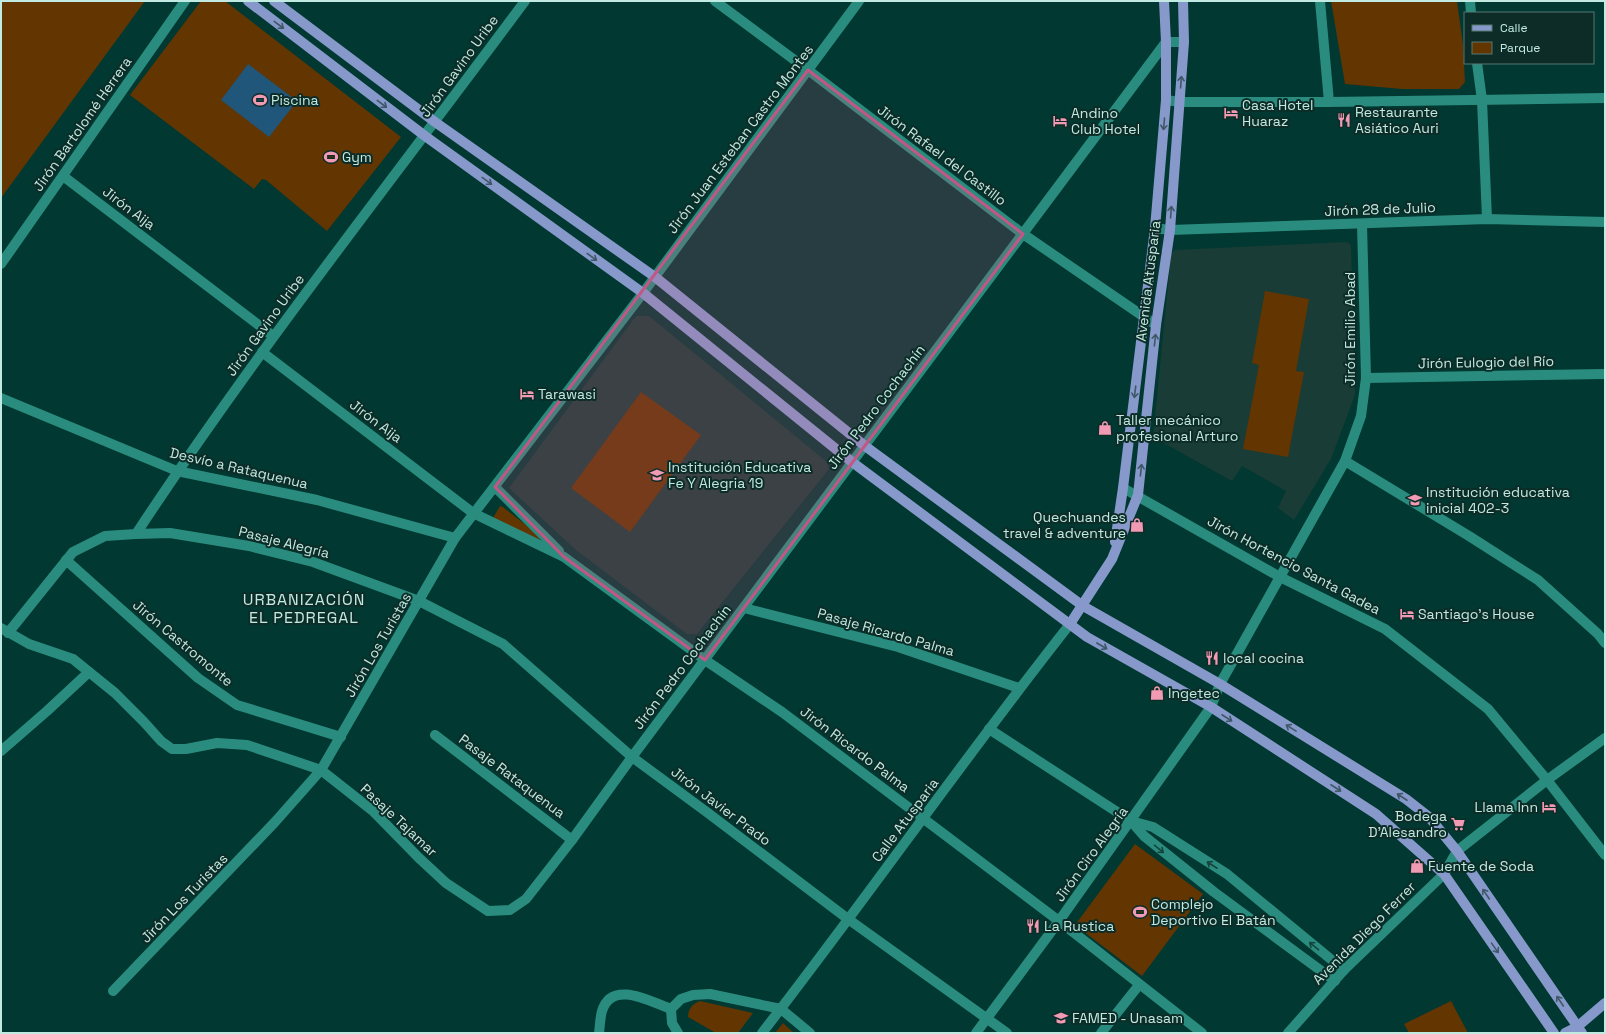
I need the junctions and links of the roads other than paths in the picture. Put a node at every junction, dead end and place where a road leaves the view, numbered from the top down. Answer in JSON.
{"nodes":[{"id":1,"x":185,"y":1,"type":"edge"},
{"id":2,"x":248,"y":1,"type":"edge"},
{"id":3,"x":274,"y":1,"type":"edge"},
{"id":4,"x":525,"y":1,"type":"edge"},
{"id":5,"x":715,"y":1,"type":"edge"},
{"id":6,"x":859,"y":1,"type":"edge"},
{"id":7,"x":1164,"y":1,"type":"edge"},
{"id":8,"x":1183,"y":1,"type":"edge"},
{"id":9,"x":1320,"y":1,"type":"edge"},
{"id":10,"x":1470,"y":1,"type":"edge"},
{"id":11,"x":1471,"y":12,"type":"edge"},
{"id":12,"x":1166,"y":42,"type":"junction"},
{"id":13,"x":1184,"y":42,"type":"junction"},
{"id":14,"x":1477,"y":64,"type":"edge"},
{"id":15,"x":808,"y":70,"type":"junction"},
{"id":16,"x":1605,"y":98,"type":"edge"},
{"id":17,"x":1166,"y":100,"type":"junction"},
{"id":18,"x":1482,"y":100,"type":"junction"},
{"id":19,"x":1180,"y":102,"type":"junction"},
{"id":20,"x":1329,"y":102,"type":"junction"},
{"id":21,"x":435,"y":122,"type":"junction"},
{"id":22,"x":424,"y":136,"type":"junction"},
{"id":23,"x":63,"y":176,"type":"junction"},
{"id":24,"x":1487,"y":219,"type":"junction"},
{"id":25,"x":1605,"y":222,"type":"edge"},
{"id":26,"x":1362,"y":224,"type":"junction"},
{"id":27,"x":1155,"y":228,"type":"junction"},
{"id":28,"x":1170,"y":230,"type":"junction"},
{"id":29,"x":1023,"y":234,"type":"junction"},
{"id":30,"x":1,"y":264,"type":"edge"},
{"id":31,"x":655,"y":277,"type":"junction"},
{"id":32,"x":643,"y":293,"type":"junction"},
{"id":33,"x":1145,"y":318,"type":"junction"},
{"id":34,"x":1156,"y":325,"type":"junction"},
{"id":35,"x":273,"y":336,"type":"junction"},
{"id":36,"x":262,"y":352,"type":"junction"},
{"id":37,"x":1605,"y":374,"type":"edge"},
{"id":38,"x":1366,"y":378,"type":"junction"},
{"id":39,"x":1,"y":398,"type":"edge"},
{"id":40,"x":865,"y":446,"type":"junction"},
{"id":41,"x":1345,"y":461,"type":"junction"},
{"id":42,"x":852,"y":462,"type":"junction"},
{"id":43,"x":177,"y":471,"type":"junction"},
{"id":44,"x":495,"y":487,"type":"junction"},
{"id":45,"x":1123,"y":488,"type":"junction"},
{"id":46,"x":1138,"y":496,"type":"junction"},
{"id":47,"x":473,"y":513,"type":"junction"},
{"id":48,"x":136,"y":534,"type":"junction"},
{"id":49,"x":455,"y":538,"type":"junction"},
{"id":50,"x":564,"y":557,"type":"junction"},
{"id":51,"x":1112,"y":559,"type":"junction"},
{"id":52,"x":66,"y":560,"type":"junction"},
{"id":53,"x":1280,"y":577,"type":"junction"},
{"id":54,"x":420,"y":601,"type":"junction"},
{"id":55,"x":1083,"y":606,"type":"junction"},
{"id":56,"x":744,"y":608,"type":"junction"},
{"id":57,"x":1070,"y":624,"type":"junction"},
{"id":58,"x":5,"y":630,"type":"edge"},
{"id":59,"x":1605,"y":643,"type":"edge"},
{"id":60,"x":705,"y":660,"type":"junction"},
{"id":61,"x":89,"y":672,"type":"junction"},
{"id":62,"x":1220,"y":684,"type":"junction"},
{"id":63,"x":1019,"y":688,"type":"junction"},
{"id":64,"x":1210,"y":708,"type":"junction"},
{"id":65,"x":989,"y":729,"type":"junction"},
{"id":66,"x":435,"y":735,"type":"dead end"},
{"id":67,"x":341,"y":737,"type":"junction"},
{"id":68,"x":1605,"y":738,"type":"edge"},
{"id":69,"x":1,"y":751,"type":"edge"},
{"id":70,"x":632,"y":757,"type":"junction"},
{"id":71,"x":321,"y":770,"type":"junction"},
{"id":72,"x":1547,"y":780,"type":"junction"},
{"id":73,"x":924,"y":818,"type":"junction"},
{"id":74,"x":1131,"y":821,"type":"junction"},
{"id":75,"x":572,"y":840,"type":"junction"},
{"id":76,"x":1457,"y":851,"type":"junction"},
{"id":77,"x":1605,"y":855,"type":"edge"},
{"id":78,"x":1444,"y":874,"type":"junction"},
{"id":79,"x":526,"y":899,"type":"joint"},
{"id":80,"x":848,"y":919,"type":"junction"},
{"id":81,"x":1060,"y":922,"type":"junction"},
{"id":82,"x":1344,"y":970,"type":"junction"},
{"id":83,"x":1335,"y":981,"type":"junction"},
{"id":84,"x":1139,"y":985,"type":"junction"},
{"id":85,"x":113,"y":991,"type":"dead end"},
{"id":86,"x":1605,"y":1003,"type":"edge"},
{"id":87,"x":781,"y":1009,"type":"junction"},
{"id":88,"x":671,"y":1010,"type":"junction"},
{"id":89,"x":986,"y":1018,"type":"junction"},
{"id":90,"x":1580,"y":1030,"type":"edge"},
{"id":91,"x":599,"y":1033,"type":"edge"},
{"id":92,"x":678,"y":1033,"type":"edge"},
{"id":93,"x":762,"y":1033,"type":"edge"},
{"id":94,"x":810,"y":1033,"type":"edge"},
{"id":95,"x":976,"y":1033,"type":"edge"},
{"id":96,"x":1007,"y":1033,"type":"edge"},
{"id":97,"x":1101,"y":1033,"type":"edge"},
{"id":98,"x":1202,"y":1033,"type":"edge"},
{"id":99,"x":1288,"y":1033,"type":"edge"},
{"id":100,"x":1554,"y":1033,"type":"edge"},
{"id":101,"x":1565,"y":1033,"type":"edge"}],
"edges":[{"from":1,"to":23,"type":"street","name":"Jirón Bartolomé Herrera"},
{"from":2,"to":22,"type":"main road","one_way":true},
{"from":3,"to":21,"type":"main road"},
{"from":4,"to":21,"type":"street","name":"Jirón Gavino Uribe"},
{"from":5,"to":15,"type":"street","name":"Jirón Rafael del Castillo"},
{"from":6,"to":15,"type":"street","name":"Jirón Juan Esteban Castro Montes"},
{"from":7,"to":12,"type":"main road","name":"Avenida Atusparia"},
{"from":8,"to":13,"type":"main road","name":"Avenida Atusparia"},
{"from":9,"to":20,"type":"street"},
{"from":10,"to":11,"type":"street"},
{"from":12,"to":13,"type":"street"},
{"from":12,"to":17,"type":"main road","name":"Avenida Atusparia"},
{"from":12,"to":29,"type":"street","name":"Jirón Pedro Cochachín"},
{"from":19,"to":13,"type":"main road","name":"Avenida Atusparia","one_way":true},
{"from":14,"to":18,"type":"street"},
{"from":15,"to":29,"type":"street","name":"Jirón Rafael del Castillo"},
{"from":15,"to":31,"type":"street","name":"Jirón Juan Esteban Castro Montes"},
{"from":16,"to":18,"type":"street"},
{"from":17,"to":19,"type":"street"},
{"from":17,"to":27,"type":"main road","name":"Avenida Atusparia","one_way":true},
{"from":18,"to":20,"type":"street"},
{"from":18,"to":24,"type":"street"},
{"from":19,"to":20,"type":"street"},
{"from":28,"to":19,"type":"main road","name":"Avenida Atusparia","one_way":true},
{"from":21,"to":22,"type":"street","name":"Jirón Gavino Uribe"},
{"from":21,"to":31,"type":"main road"},
{"from":22,"to":32,"type":"main road","one_way":true},
{"from":22,"to":35,"type":"street","name":"Jirón Gavino Uribe"},
{"from":23,"to":30,"type":"street","name":"Jirón Bartolomé Herrera"},
{"from":23,"to":35,"type":"street","name":"Jirón Aija"},
{"from":24,"to":25,"type":"street","name":"Jirón 28 de Julio"},
{"from":24,"to":26,"type":"street","name":"Jirón 28 de Julio"},
{"from":26,"to":28,"type":"street","name":"Jirón 28 de Julio"},
{"from":26,"to":38,"type":"street","name":"Jirón Emilio Abad"},
{"from":27,"to":28,"type":"street","name":"Jirón 28 de Julio"},
{"from":27,"to":33,"type":"main road","name":"Avenida Atusparia"},
{"from":28,"to":34,"type":"main road","name":"Avenida Atusparia"},
{"from":29,"to":33,"type":"street","name":"Jirón Rafael del Castillo"},
{"from":29,"to":40,"type":"street","name":"Jirón Pedro Cochachín"},
{"from":31,"to":32,"type":"street","name":"Jirón Juan Esteban Castro Montes"},
{"from":31,"to":40,"type":"main road"},
{"from":32,"to":42,"type":"main road"},
{"from":32,"to":44,"type":"street","name":"Jirón Los Turistas"},
{"from":33,"to":34,"type":"street","name":"Jirón Rafael del Castillo"},
{"from":33,"to":45,"type":"main road","name":"Avenida Atusparia","one_way":true},
{"from":46,"to":34,"type":"main road","name":"Avenida Atusparia","one_way":true},
{"from":35,"to":36,"type":"street","name":"Jirón Gavino Uribe"},
{"from":36,"to":43,"type":"street","name":"Jirón Gavino Uribe"},
{"from":36,"to":47,"type":"street","name":"Jirón Aija"},
{"from":37,"to":38,"type":"street","name":"Jirón Eulogio del Río"},
{"from":38,"to":41,"type":"street","name":"Jirón Emilio Abad"},
{"from":39,"to":43,"type":"street","name":"Desvío a Rataquenua"},
{"from":40,"to":42,"type":"street","name":"Jirón Pedro Cochachín"},
{"from":40,"to":55,"type":"main road"},
{"from":41,"to":53,"type":"street","name":"Jirón Emilio Abad"},
{"from":41,"to":59,"type":"street"},
{"from":42,"to":56,"type":"street","name":"Jirón Pedro Cochachín"},
{"from":42,"to":57,"type":"main road"},
{"from":43,"to":48,"type":"street","name":"Jirón Gavino Uribe"},
{"from":43,"to":49,"type":"street","name":"Desvío a Rataquenua"},
{"from":44,"to":47,"type":"street","name":"Jirón Los Turistas"},
{"from":44,"to":50,"type":"street"},
{"from":45,"to":46,"type":"street","name":"Jirón Hortencio Santa Gadea"},
{"from":45,"to":51,"type":"main road","name":"Avenida Atusparia"},
{"from":46,"to":51,"type":"main road","name":"Avenida Atusparia"},
{"from":46,"to":53,"type":"street","name":"Jirón Hortencio Santa Gadea"},
{"from":47,"to":49,"type":"street","name":"Jirón Los Turistas"},
{"from":47,"to":50,"type":"street","name":"Jirón Ricardo Palma"},
{"from":48,"to":52,"type":"street"},
{"from":48,"to":54,"type":"street","name":"Pasaje Alegría"},
{"from":49,"to":54,"type":"street","name":"Jirón Los Turistas"},
{"from":50,"to":60,"type":"street","name":"Jirón Ricardo Palma"},
{"from":51,"to":55,"type":"main road","name":"Avenida Atusparia"},
{"from":52,"to":58,"type":"street"},
{"from":52,"to":67,"type":"street","name":"Jirón Castromonte"},
{"from":53,"to":62,"type":"street","name":"Jirón Emilio Abad"},
{"from":53,"to":72,"type":"street","name":"Jirón Hortencio Santa Gadea"},
{"from":54,"to":67,"type":"street","name":"Jirón Los Turistas"},
{"from":54,"to":70,"type":"street","name":"Jirón Javier Prado"},
{"from":55,"to":57,"type":"main road","name":"Avenida Atusparia"},
{"from":55,"to":62,"type":"main road"},
{"from":56,"to":60,"type":"street","name":"Jirón Pedro Cochachín"},
{"from":56,"to":63,"type":"street","name":"Pasaje Ricardo Palma"},
{"from":57,"to":63,"type":"street","name":"Calle Atusparia"},
{"from":57,"to":64,"type":"main road","one_way":true},
{"from":58,"to":61,"type":"street","name":"Pasaje Tajamar"},
{"from":60,"to":70,"type":"street","name":"Jirón Pedro Cochachín"},
{"from":60,"to":73,"type":"street","name":"Jirón Ricardo Palma"},
{"from":61,"to":69,"type":"street"},
{"from":61,"to":71,"type":"street","name":"Pasaje Tajamar"},
{"from":62,"to":64,"type":"street","name":"Jirón Emilio Abad"},
{"from":76,"to":62,"type":"main road","one_way":true},
{"from":63,"to":65,"type":"street","name":"Calle Atusparia"},
{"from":64,"to":74,"type":"street","name":"Jirón Ciro Alegría"},
{"from":64,"to":78,"type":"main road","one_way":true},
{"from":65,"to":73,"type":"street","name":"Calle Atusparia"},
{"from":65,"to":74,"type":"street"},
{"from":66,"to":75,"type":"street","name":"Pasaje Rataquenua"},
{"from":67,"to":71,"type":"street","name":"Jirón Los Turistas"},
{"from":68,"to":72,"type":"street"},
{"from":70,"to":75,"type":"street","name":"Jirón Pedro Cochachín"},
{"from":70,"to":80,"type":"street","name":"Jirón Javier Prado"},
{"from":71,"to":79,"type":"street","name":"Pasaje Tajamar"},
{"from":71,"to":85,"type":"street","name":"Jirón Los Turistas"},
{"from":72,"to":76,"type":"street"},
{"from":72,"to":77,"type":"street","name":"Jirón Hortencio Santa Gadea"},
{"from":73,"to":80,"type":"street","name":"Calle Atusparia"},
{"from":73,"to":81,"type":"street","name":"Jirón Ricardo Palma"},
{"from":74,"to":81,"type":"street","name":"Jirón Ciro Alegría"},
{"from":82,"to":74,"type":"street","one_way":true},
{"from":74,"to":83,"type":"street","one_way":true},
{"from":75,"to":79,"type":"street","name":"Jirón Pedro Cochachín"},
{"from":76,"to":78,"type":"street","name":"Avenida Diego Ferrer"},
{"from":90,"to":76,"type":"main road","one_way":true},
{"from":78,"to":82,"type":"street","name":"Avenida Diego Ferrer"},
{"from":78,"to":100,"type":"main road","one_way":true},
{"from":80,"to":87,"type":"street","name":"Calle Atusparia"},
{"from":80,"to":89,"type":"street","name":"Jirón Javier Prado"},
{"from":81,"to":84,"type":"street","name":"Jirón Ricardo Palma"},
{"from":81,"to":89,"type":"street","name":"Jirón Ciro Alegría"},
{"from":82,"to":83,"type":"street","name":"Avenida Diego Ferrer"},
{"from":83,"to":99,"type":"street","name":"Avenida Diego Ferrer"},
{"from":84,"to":97,"type":"street"},
{"from":84,"to":98,"type":"street","name":"Jirón Ricardo Palma"},
{"from":86,"to":90,"type":"main road"},
{"from":87,"to":88,"type":"street"},
{"from":87,"to":93,"type":"street","name":"Calle Atusparia"},
{"from":87,"to":94,"type":"street"},
{"from":88,"to":91,"type":"street"},
{"from":88,"to":92,"type":"street"},
{"from":89,"to":95,"type":"street","name":"Jirón Ciro Alegría"},
{"from":89,"to":96,"type":"street","name":"Jirón Javier Prado"},
{"from":90,"to":101,"type":"main road"}]}
